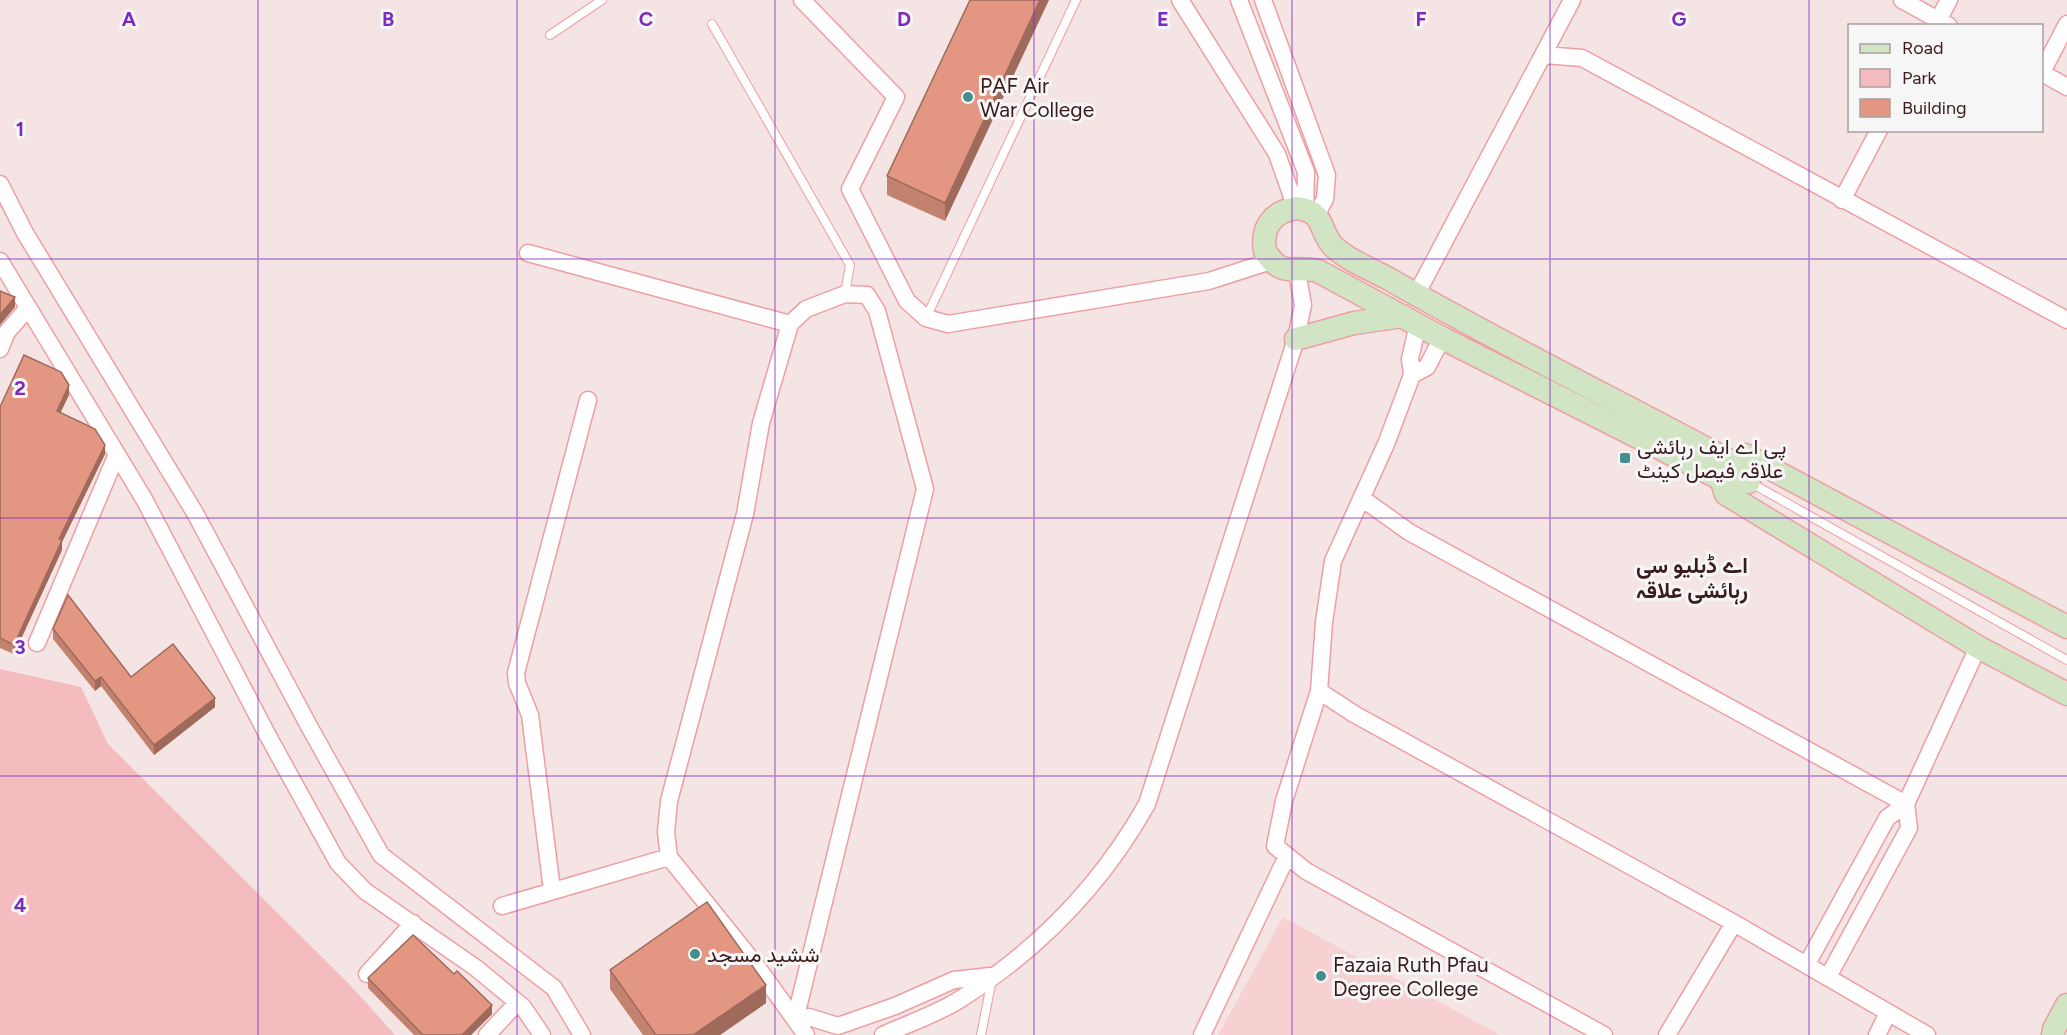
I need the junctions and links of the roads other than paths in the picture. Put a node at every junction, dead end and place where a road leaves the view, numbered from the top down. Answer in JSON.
{"nodes":[{"id":1,"x":602,"y":0,"type":"edge"},
{"id":2,"x":802,"y":0,"type":"edge"},
{"id":3,"x":1076,"y":0,"type":"edge"},
{"id":4,"x":1180,"y":0,"type":"edge"},
{"id":5,"x":1239,"y":0,"type":"edge"},
{"id":6,"x":1263,"y":0,"type":"edge"},
{"id":7,"x":1572,"y":0,"type":"edge"},
{"id":8,"x":1902,"y":0,"type":"edge"},
{"id":9,"x":1949,"y":0,"type":"edge"},
{"id":10,"x":712,"y":24,"type":"dead end"},
{"id":11,"x":1941,"y":24,"type":"edge"},
{"id":12,"x":2067,"y":24,"type":"edge"},
{"id":13,"x":549,"y":34,"type":"dead end"},
{"id":14,"x":1544,"y":55,"type":"junction"},
{"id":15,"x":2043,"y":71,"type":"edge"},
{"id":16,"x":2043,"y":74,"type":"edge"},
{"id":17,"x":2067,"y":87,"type":"edge"},
{"id":18,"x":1878,"y":132,"type":"edge"},
{"id":19,"x":0,"y":183,"type":"edge"},
{"id":20,"x":1842,"y":200,"type":"junction"},
{"id":21,"x":1305,"y":211,"type":"junction"},
{"id":22,"x":528,"y":253,"type":"dead end"},
{"id":23,"x":0,"y":261,"type":"edge"},
{"id":24,"x":1271,"y":261,"type":"junction"},
{"id":25,"x":1297,"y":272,"type":"junction"},
{"id":26,"x":845,"y":294,"type":"junction"},
{"id":27,"x":1416,"y":295,"type":"junction"},
{"id":28,"x":28,"y":308,"type":"junction"},
{"id":29,"x":926,"y":318,"type":"junction"},
{"id":30,"x":1410,"y":320,"type":"junction"},
{"id":31,"x":2067,"y":320,"type":"edge"},
{"id":32,"x":790,"y":324,"type":"junction"},
{"id":33,"x":1442,"y":338,"type":"junction"},
{"id":34,"x":1296,"y":339,"type":"junction"},
{"id":35,"x":1514,"y":346,"type":"junction"},
{"id":36,"x":0,"y":349,"type":"edge"},
{"id":37,"x":1504,"y":369,"type":"junction"},
{"id":38,"x":1412,"y":375,"type":"junction"},
{"id":39,"x":588,"y":400,"type":"dead end"},
{"id":40,"x":117,"y":454,"type":"junction"},
{"id":41,"x":1728,"y":472,"type":"junction"},
{"id":42,"x":1749,"y":482,"type":"joint"},
{"id":43,"x":1363,"y":500,"type":"junction"},
{"id":44,"x":2067,"y":627,"type":"edge"},
{"id":45,"x":37,"y":643,"type":"dead end"},
{"id":46,"x":1978,"y":647,"type":"junction"},
{"id":47,"x":2067,"y":660,"type":"edge"},
{"id":48,"x":1319,"y":691,"type":"junction"},
{"id":49,"x":2067,"y":694,"type":"edge"},
{"id":50,"x":1906,"y":804,"type":"junction"},
{"id":51,"x":1287,"y":856,"type":"junction"},
{"id":52,"x":669,"y":857,"type":"junction"},
{"id":53,"x":552,"y":890,"type":"junction"},
{"id":54,"x":502,"y":906,"type":"dead end"},
{"id":55,"x":413,"y":923,"type":"junction"},
{"id":56,"x":1734,"y":923,"type":"junction"},
{"id":57,"x":1807,"y":964,"type":"junction"},
{"id":58,"x":367,"y":974,"type":"dead end"},
{"id":59,"x":992,"y":976,"type":"junction"},
{"id":60,"x":1828,"y":977,"type":"junction"},
{"id":61,"x":517,"y":1003,"type":"junction"},
{"id":62,"x":2067,"y":1005,"type":"edge"},
{"id":63,"x":1888,"y":1013,"type":"junction"},
{"id":64,"x":795,"y":1020,"type":"junction"},
{"id":65,"x":839,"y":1032,"type":"edge"},
{"id":66,"x":488,"y":1035,"type":"edge"},
{"id":67,"x":542,"y":1035,"type":"edge"},
{"id":68,"x":582,"y":1035,"type":"edge"},
{"id":69,"x":806,"y":1035,"type":"edge"},
{"id":70,"x":883,"y":1035,"type":"edge"},
{"id":71,"x":981,"y":1035,"type":"edge"},
{"id":72,"x":1202,"y":1035,"type":"edge"},
{"id":73,"x":1604,"y":1035,"type":"edge"},
{"id":74,"x":1667,"y":1035,"type":"edge"},
{"id":75,"x":1876,"y":1035,"type":"edge"},
{"id":76,"x":1927,"y":1035,"type":"edge"},
{"id":77,"x":2053,"y":1035,"type":"edge"}],
"edges":[{"from":1,"to":13,"type":"lane"},
{"from":2,"to":29,"type":"street"},
{"from":3,"to":29,"type":"lane"},
{"from":4,"to":21,"type":"street"},
{"from":5,"to":21,"type":"street"},
{"from":6,"to":21,"type":"street"},
{"from":7,"to":14,"type":"street"},
{"from":8,"to":11,"type":"street"},
{"from":9,"to":11,"type":"street"},
{"from":10,"to":26,"type":"lane"},
{"from":12,"to":15,"type":"street"},
{"from":14,"to":20,"type":"street"},
{"from":14,"to":27,"type":"street"},
{"from":16,"to":17,"type":"street"},
{"from":18,"to":20,"type":"street"},
{"from":19,"to":68,"type":"street"},
{"from":20,"to":31,"type":"street"},
{"from":21,"to":24,"type":"street"},
{"from":21,"to":27,"type":"street"},
{"from":22,"to":32,"type":"street"},
{"from":23,"to":28,"type":"street"},
{"from":24,"to":25,"type":"street"},
{"from":24,"to":29,"type":"street"},
{"from":25,"to":30,"type":"street"},
{"from":25,"to":34,"type":"street"},
{"from":26,"to":32,"type":"street"},
{"from":26,"to":64,"type":"street"},
{"from":27,"to":35,"type":"street"},
{"from":28,"to":36,"type":"street"},
{"from":28,"to":40,"type":"street"},
{"from":30,"to":33,"type":"street"},
{"from":30,"to":34,"type":"street"},
{"from":30,"to":38,"type":"street"},
{"from":32,"to":52,"type":"street"},
{"from":33,"to":37,"type":"street"},
{"from":33,"to":38,"type":"street"},
{"from":34,"to":59,"type":"street"},
{"from":35,"to":37,"type":"street"},
{"from":35,"to":41,"type":"street"},
{"from":37,"to":41,"type":"street"},
{"from":38,"to":43,"type":"street"},
{"from":39,"to":53,"type":"street"},
{"from":40,"to":45,"type":"street"},
{"from":40,"to":55,"type":"street"},
{"from":41,"to":42,"type":"street"},
{"from":41,"to":44,"type":"street"},
{"from":41,"to":46,"type":"street"},
{"from":42,"to":47,"type":"lane"},
{"from":43,"to":48,"type":"street"},
{"from":43,"to":50,"type":"street"},
{"from":46,"to":49,"type":"street"},
{"from":46,"to":50,"type":"street"},
{"from":48,"to":51,"type":"street"},
{"from":48,"to":56,"type":"street"},
{"from":50,"to":57,"type":"street"},
{"from":50,"to":60,"type":"street"},
{"from":51,"to":72,"type":"street"},
{"from":51,"to":73,"type":"street"},
{"from":52,"to":53,"type":"street"},
{"from":52,"to":64,"type":"street"},
{"from":53,"to":54,"type":"street"},
{"from":55,"to":58,"type":"street"},
{"from":55,"to":61,"type":"street"},
{"from":56,"to":57,"type":"street"},
{"from":56,"to":74,"type":"street"},
{"from":57,"to":60,"type":"street"},
{"from":59,"to":65,"type":"street"},
{"from":59,"to":70,"type":"street"},
{"from":59,"to":71,"type":"lane"},
{"from":60,"to":63,"type":"street"},
{"from":61,"to":66,"type":"street"},
{"from":61,"to":67,"type":"street"},
{"from":62,"to":77,"type":"street"},
{"from":63,"to":75,"type":"street"},
{"from":63,"to":76,"type":"street"},
{"from":64,"to":65,"type":"street"},
{"from":64,"to":69,"type":"street"}]}
